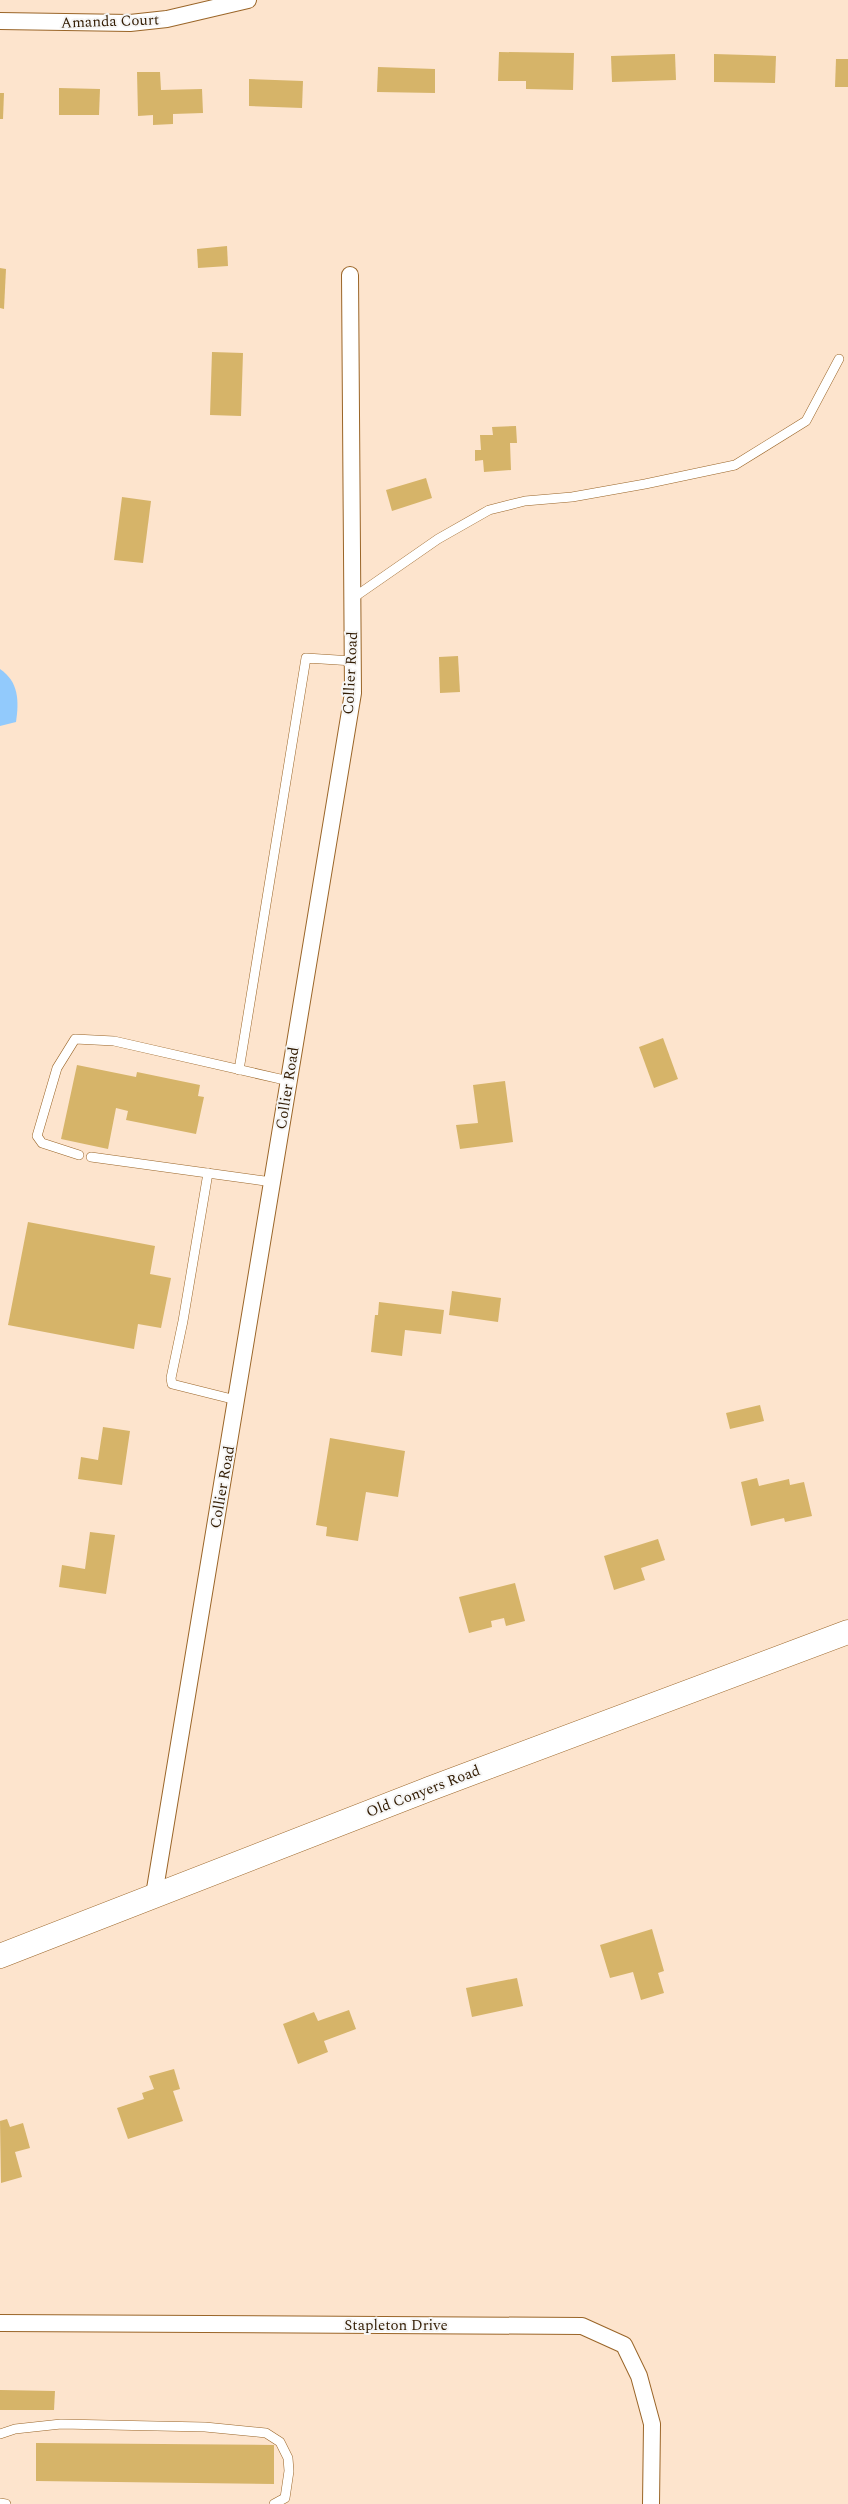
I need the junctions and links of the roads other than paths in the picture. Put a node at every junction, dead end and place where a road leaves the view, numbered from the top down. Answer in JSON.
{"nodes":[{"id":1,"x":248,"y":0,"type":"edge"},
{"id":2,"x":0,"y":22,"type":"edge"},
{"id":3,"x":350,"y":275,"type":"dead end"},
{"id":4,"x":839,"y":359,"type":"dead end"},
{"id":5,"x":353,"y":598,"type":"junction"},
{"id":6,"x":353,"y":661,"type":"junction"},
{"id":7,"x":239,"y":1070,"type":"junction"},
{"id":8,"x":288,"y":1081,"type":"junction"},
{"id":9,"x":79,"y":1155,"type":"dead end"},
{"id":10,"x":91,"y":1157,"type":"dead end"},
{"id":11,"x":208,"y":1173,"type":"junction"},
{"id":12,"x":272,"y":1182,"type":"junction"},
{"id":13,"x":236,"y":1400,"type":"junction"},
{"id":14,"x":848,"y":1632,"type":"edge"},
{"id":15,"x":154,"y":1895,"type":"junction"},
{"id":16,"x":0,"y":1956,"type":"edge"},
{"id":17,"x":0,"y":2323,"type":"edge"},
{"id":18,"x":0,"y":2434,"type":"edge"},
{"id":19,"x":0,"y":2502,"type":"edge"},
{"id":20,"x":6,"y":2504,"type":"edge"},
{"id":21,"x":274,"y":2504,"type":"edge"},
{"id":22,"x":651,"y":2504,"type":"edge"}],
"edges":[{"from":1,"to":2,"type":"street","name":"Amanda Court"},
{"from":3,"to":5,"type":"street","name":"Collier Road"},
{"from":4,"to":5,"type":"lane"},
{"from":5,"to":6,"type":"street","name":"Collier Road"},
{"from":6,"to":7,"type":"lane"},
{"from":6,"to":8,"type":"street","name":"Collier Road"},
{"from":7,"to":8,"type":"lane"},
{"from":7,"to":9,"type":"lane"},
{"from":8,"to":12,"type":"street","name":"Collier Road"},
{"from":10,"to":11,"type":"lane"},
{"from":11,"to":12,"type":"lane"},
{"from":11,"to":13,"type":"lane"},
{"from":12,"to":13,"type":"street","name":"Collier Road"},
{"from":13,"to":15,"type":"street","name":"Collier Road"},
{"from":14,"to":15,"type":"street","name":"Old Conyers Road"},
{"from":15,"to":16,"type":"street","name":"Old Conyers Road"},
{"from":17,"to":22,"type":"street","name":"Stapleton Drive"},
{"from":18,"to":21,"type":"lane"},
{"from":19,"to":20,"type":"lane"}]}
